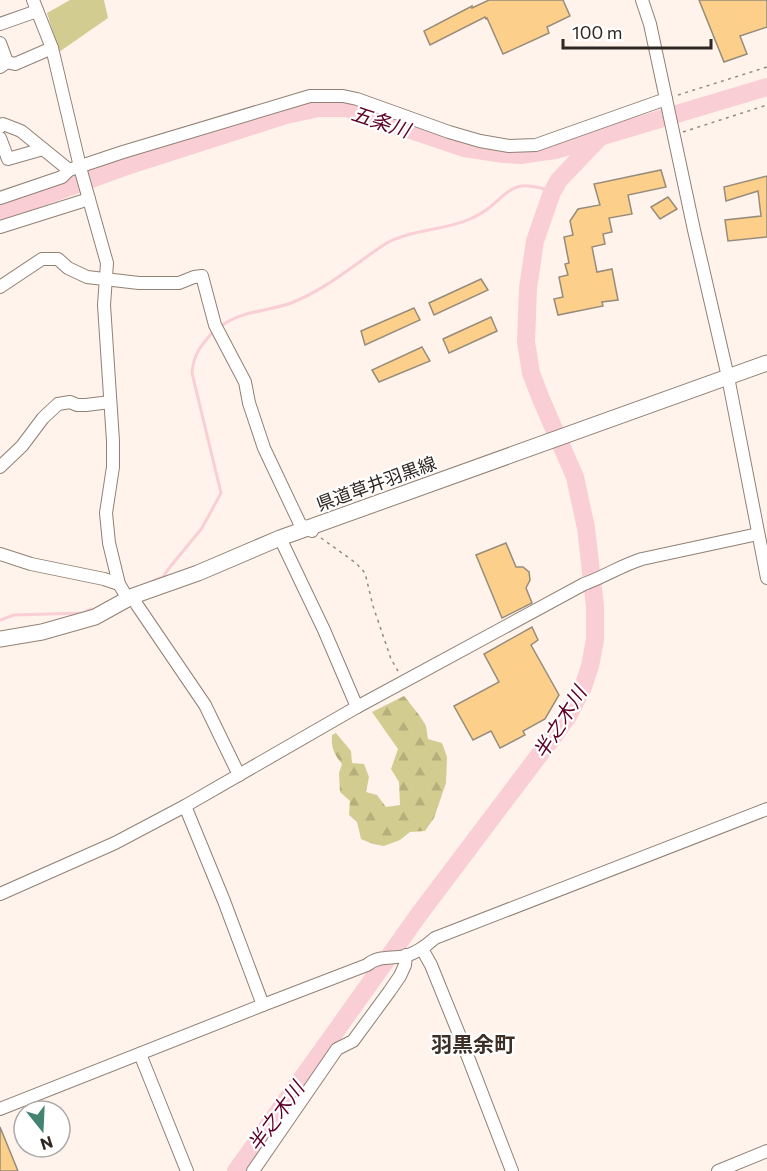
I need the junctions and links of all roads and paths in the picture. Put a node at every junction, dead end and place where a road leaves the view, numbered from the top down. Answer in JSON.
{"nodes":[{"id":1,"x":642,"y":0,"type":"edge"},
{"id":2,"x":35,"y":5,"type":"edge"},
{"id":3,"x":0,"y":24,"type":"edge"},
{"id":4,"x":0,"y":43,"type":"edge"},
{"id":5,"x":52,"y":48,"type":"junction"},
{"id":6,"x":4,"y":64,"type":"edge"},
{"id":7,"x":767,"y":67,"type":"edge"},
{"id":8,"x":666,"y":99,"type":"junction"},
{"id":9,"x":767,"y":105,"type":"edge"},
{"id":10,"x":0,"y":127,"type":"edge"},
{"id":11,"x":674,"y":135,"type":"junction"},
{"id":12,"x":0,"y":138,"type":"edge"},
{"id":13,"x":43,"y":149,"type":"junction"},
{"id":14,"x":77,"y":169,"type":"junction"},
{"id":15,"x":88,"y":195,"type":"junction"},
{"id":16,"x":0,"y":198,"type":"edge"},
{"id":17,"x":0,"y":227,"type":"edge"},
{"id":18,"x":105,"y":279,"type":"junction"},
{"id":19,"x":0,"y":287,"type":"edge"},
{"id":20,"x":767,"y":363,"type":"edge"},
{"id":21,"x":728,"y":377,"type":"junction"},
{"id":22,"x":110,"y":402,"type":"junction"},
{"id":23,"x":0,"y":467,"type":"edge"},
{"id":24,"x":309,"y":530,"type":"junction"},
{"id":25,"x":758,"y":534,"type":"junction"},
{"id":26,"x":280,"y":538,"type":"junction"},
{"id":27,"x":0,"y":554,"type":"edge"},
{"id":28,"x":767,"y":578,"type":"edge"},
{"id":29,"x":119,"y":584,"type":"junction"},
{"id":30,"x":130,"y":597,"type":"junction"},
{"id":31,"x":0,"y":639,"type":"edge"},
{"id":32,"x":406,"y":681,"type":"junction"},
{"id":33,"x":357,"y":707,"type":"junction"},
{"id":34,"x":240,"y":775,"type":"junction"},
{"id":35,"x":185,"y":806,"type":"junction"},
{"id":36,"x":767,"y":809,"type":"edge"},
{"id":37,"x":0,"y":894,"type":"edge"},
{"id":38,"x":422,"y":949,"type":"junction"},
{"id":39,"x":406,"y":956,"type":"junction"},
{"id":40,"x":263,"y":1005,"type":"junction"},
{"id":41,"x":140,"y":1053,"type":"junction"},
{"id":42,"x":0,"y":1109,"type":"edge"},
{"id":43,"x":767,"y":1151,"type":"edge"},
{"id":44,"x":187,"y":1171,"type":"edge"},
{"id":45,"x":253,"y":1171,"type":"edge"},
{"id":46,"x":512,"y":1171,"type":"edge"},
{"id":47,"x":718,"y":1171,"type":"edge"}],
"edges":[{"from":1,"to":8,"type":"street"},
{"from":2,"to":3,"type":"street"},
{"from":2,"to":5,"type":"street"},
{"from":4,"to":6,"type":"street"},
{"from":5,"to":6,"type":"street"},
{"from":5,"to":14,"type":"street"},
{"from":7,"to":8,"type":"path"},
{"from":8,"to":11,"type":"street"},
{"from":8,"to":14,"type":"street"},
{"from":9,"to":11,"type":"path"},
{"from":10,"to":13,"type":"street"},
{"from":11,"to":21,"type":"street"},
{"from":12,"to":13,"type":"street"},
{"from":13,"to":14,"type":"street"},
{"from":14,"to":15,"type":"street"},
{"from":14,"to":16,"type":"street"},
{"from":15,"to":17,"type":"street"},
{"from":15,"to":18,"type":"street"},
{"from":18,"to":19,"type":"street"},
{"from":18,"to":22,"type":"street"},
{"from":18,"to":24,"type":"street"},
{"from":20,"to":21,"type":"main road","name":"県道草井羽黒線"},
{"from":21,"to":24,"type":"main road","name":"県道草井羽黒線"},
{"from":21,"to":25,"type":"street"},
{"from":22,"to":23,"type":"street"},
{"from":22,"to":29,"type":"street"},
{"from":24,"to":26,"type":"main road","name":"県道草井羽黒線"},
{"from":24,"to":32,"type":"path"},
{"from":25,"to":28,"type":"street"},
{"from":25,"to":32,"type":"street"},
{"from":26,"to":30,"type":"main road","name":"県道草井羽黒線"},
{"from":26,"to":33,"type":"street"},
{"from":27,"to":29,"type":"street"},
{"from":29,"to":30,"type":"street"},
{"from":30,"to":31,"type":"main road","name":"県道草井羽黒線"},
{"from":30,"to":34,"type":"street"},
{"from":32,"to":33,"type":"street"},
{"from":33,"to":34,"type":"street"},
{"from":34,"to":35,"type":"street"},
{"from":35,"to":37,"type":"street"},
{"from":35,"to":40,"type":"street"},
{"from":36,"to":38,"type":"street"},
{"from":38,"to":39,"type":"street"},
{"from":38,"to":46,"type":"street"},
{"from":39,"to":40,"type":"street"},
{"from":39,"to":45,"type":"street"},
{"from":40,"to":41,"type":"street"},
{"from":41,"to":42,"type":"street"},
{"from":41,"to":44,"type":"street"},
{"from":43,"to":47,"type":"street"}]}
